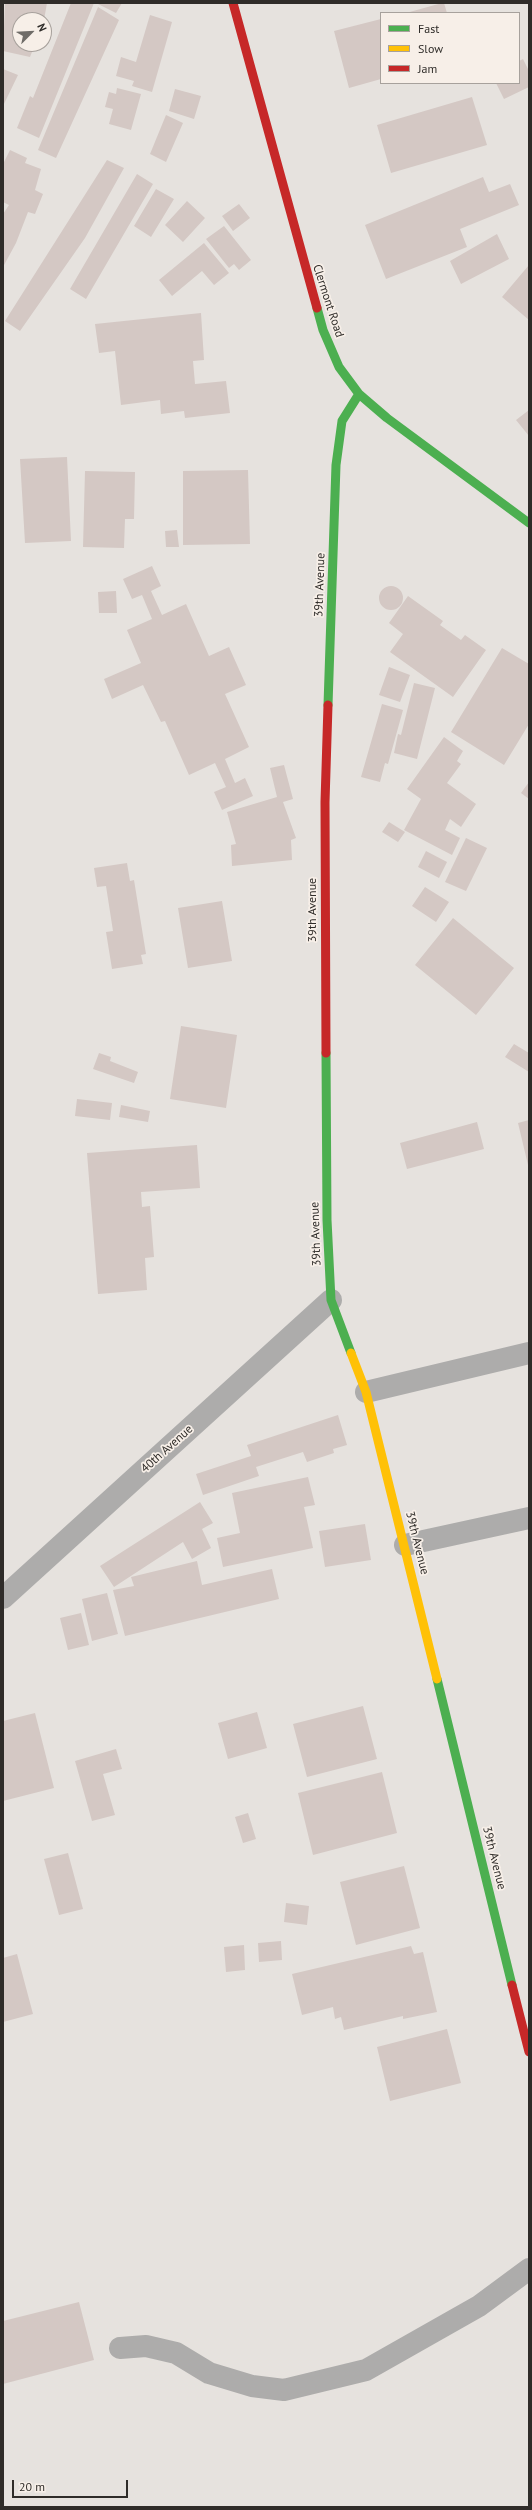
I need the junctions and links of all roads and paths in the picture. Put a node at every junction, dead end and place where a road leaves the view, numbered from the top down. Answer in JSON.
{"nodes":[{"id":1,"x":233,"y":3,"type":"edge"},
{"id":2,"x":359,"y":394,"type":"junction"},
{"id":3,"x":529,"y":523,"type":"edge"},
{"id":4,"x":331,"y":1300,"type":"junction"},
{"id":5,"x":529,"y":1353,"type":"edge"},
{"id":6,"x":366,"y":1392,"type":"junction"},
{"id":7,"x":529,"y":1518,"type":"edge"},
{"id":8,"x":405,"y":1545,"type":"junction"},
{"id":9,"x":3,"y":1598,"type":"edge"},
{"id":10,"x":529,"y":2052,"type":"edge"},
{"id":11,"x":529,"y":2269,"type":"edge"},
{"id":12,"x":120,"y":2348,"type":"dead end"}],
"edges":[{"from":1,"to":2,"type":"street","name":"Clermont Road"},
{"from":2,"to":3,"type":"street","name":"Clermont Road"},
{"from":2,"to":4,"type":"street","name":"39th Avenue"},
{"from":4,"to":6,"type":"street","name":"39th Avenue"},
{"from":4,"to":9,"type":"street","name":"40th Avenue"},
{"from":5,"to":6,"type":"street"},
{"from":6,"to":8,"type":"street","name":"39th Avenue"},
{"from":7,"to":8,"type":"street"},
{"from":8,"to":10,"type":"street","name":"39th Avenue"},
{"from":11,"to":12,"type":"street"}]}
